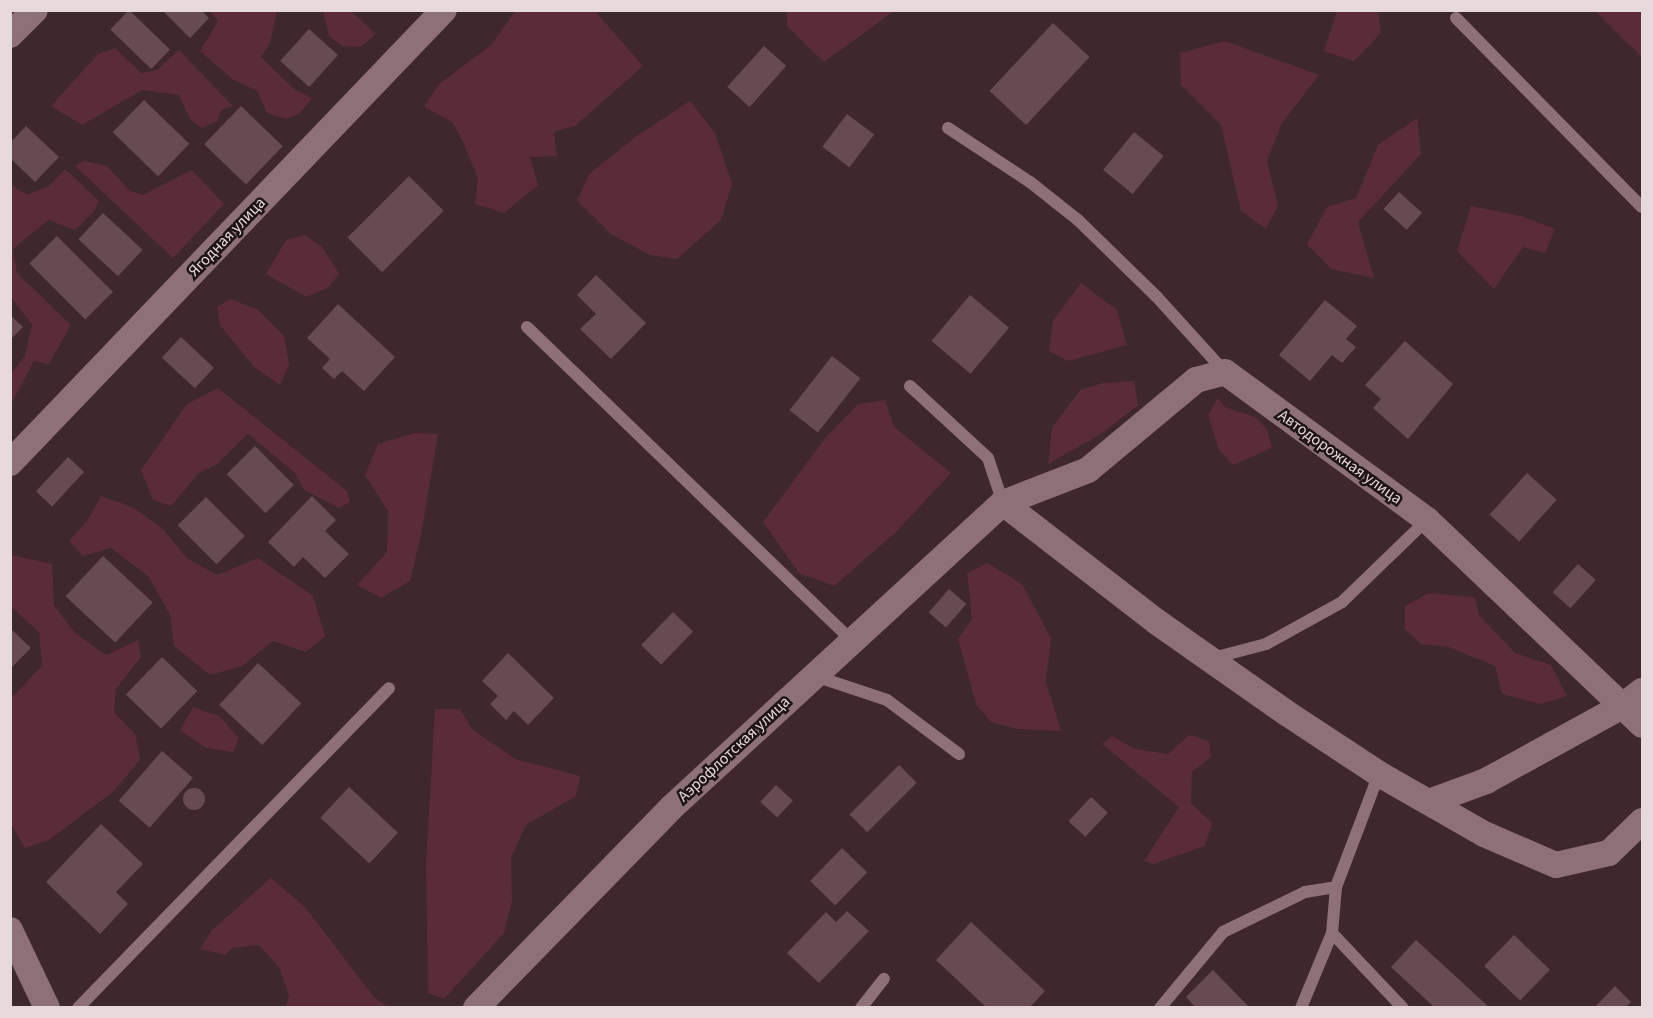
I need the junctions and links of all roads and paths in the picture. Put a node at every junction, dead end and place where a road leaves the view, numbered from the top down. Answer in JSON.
{"nodes":[{"id":1,"x":35,"y":10,"type":"edge"},
{"id":2,"x":444,"y":10,"type":"edge"},
{"id":3,"x":1456,"y":18,"type":"dead end"},
{"id":4,"x":10,"y":35,"type":"edge"},
{"id":5,"x":948,"y":128,"type":"dead end"},
{"id":6,"x":1642,"y":207,"type":"edge"},
{"id":7,"x":527,"y":327,"type":"dead end"},
{"id":8,"x":1225,"y":372,"type":"junction"},
{"id":9,"x":910,"y":386,"type":"dead end"},
{"id":10,"x":10,"y":463,"type":"edge"},
{"id":11,"x":1003,"y":503,"type":"junction"},
{"id":12,"x":1427,"y":520,"type":"junction"},
{"id":13,"x":852,"y":641,"type":"junction"},
{"id":14,"x":1210,"y":659,"type":"junction"},
{"id":15,"x":813,"y":675,"type":"junction"},
{"id":16,"x":388,"y":688,"type":"dead end"},
{"id":17,"x":1633,"y":698,"type":"edge"},
{"id":18,"x":1642,"y":725,"type":"edge"},
{"id":19,"x":959,"y":754,"type":"dead end"},
{"id":20,"x":1378,"y":774,"type":"junction"},
{"id":21,"x":1429,"y":802,"type":"junction"},
{"id":22,"x":1642,"y":821,"type":"edge"},
{"id":23,"x":1336,"y":887,"type":"junction"},
{"id":24,"x":10,"y":930,"type":"edge"},
{"id":25,"x":1332,"y":933,"type":"junction"},
{"id":26,"x":884,"y":979,"type":"dead end"},
{"id":27,"x":47,"y":1008,"type":"edge"},
{"id":28,"x":78,"y":1008,"type":"edge"},
{"id":29,"x":476,"y":1008,"type":"edge"},
{"id":30,"x":861,"y":1008,"type":"edge"},
{"id":31,"x":1160,"y":1008,"type":"edge"},
{"id":32,"x":1301,"y":1008,"type":"edge"},
{"id":33,"x":1403,"y":1008,"type":"edge"}],
"edges":[{"from":1,"to":4,"type":"street"},
{"from":2,"to":10,"type":"street","name":"Ягодная улица"},
{"from":3,"to":6,"type":"lane"},
{"from":5,"to":8,"type":"lane"},
{"from":7,"to":13,"type":"lane"},
{"from":8,"to":11,"type":"street"},
{"from":8,"to":12,"type":"street","name":"Автодорожная улица"},
{"from":9,"to":11,"type":"lane"},
{"from":11,"to":13,"type":"street","name":"Аэрофлотская улица"},
{"from":11,"to":14,"type":"street"},
{"from":12,"to":14,"type":"lane"},
{"from":12,"to":17,"type":"street","name":"Автодорожная улица"},
{"from":13,"to":15,"type":"street","name":"Аэрофлотская улица"},
{"from":14,"to":20,"type":"street"},
{"from":15,"to":19,"type":"lane"},
{"from":15,"to":29,"type":"street","name":"Аэрофлотская улица"},
{"from":16,"to":28,"type":"lane"},
{"from":17,"to":18,"type":"street","name":"Автодорожная улица"},
{"from":17,"to":21,"type":"street"},
{"from":20,"to":21,"type":"street"},
{"from":20,"to":23,"type":"lane"},
{"from":21,"to":22,"type":"street"},
{"from":23,"to":25,"type":"lane"},
{"from":23,"to":31,"type":"lane"},
{"from":24,"to":27,"type":"street"},
{"from":25,"to":32,"type":"lane"},
{"from":25,"to":33,"type":"lane"},
{"from":26,"to":30,"type":"lane"}]}
